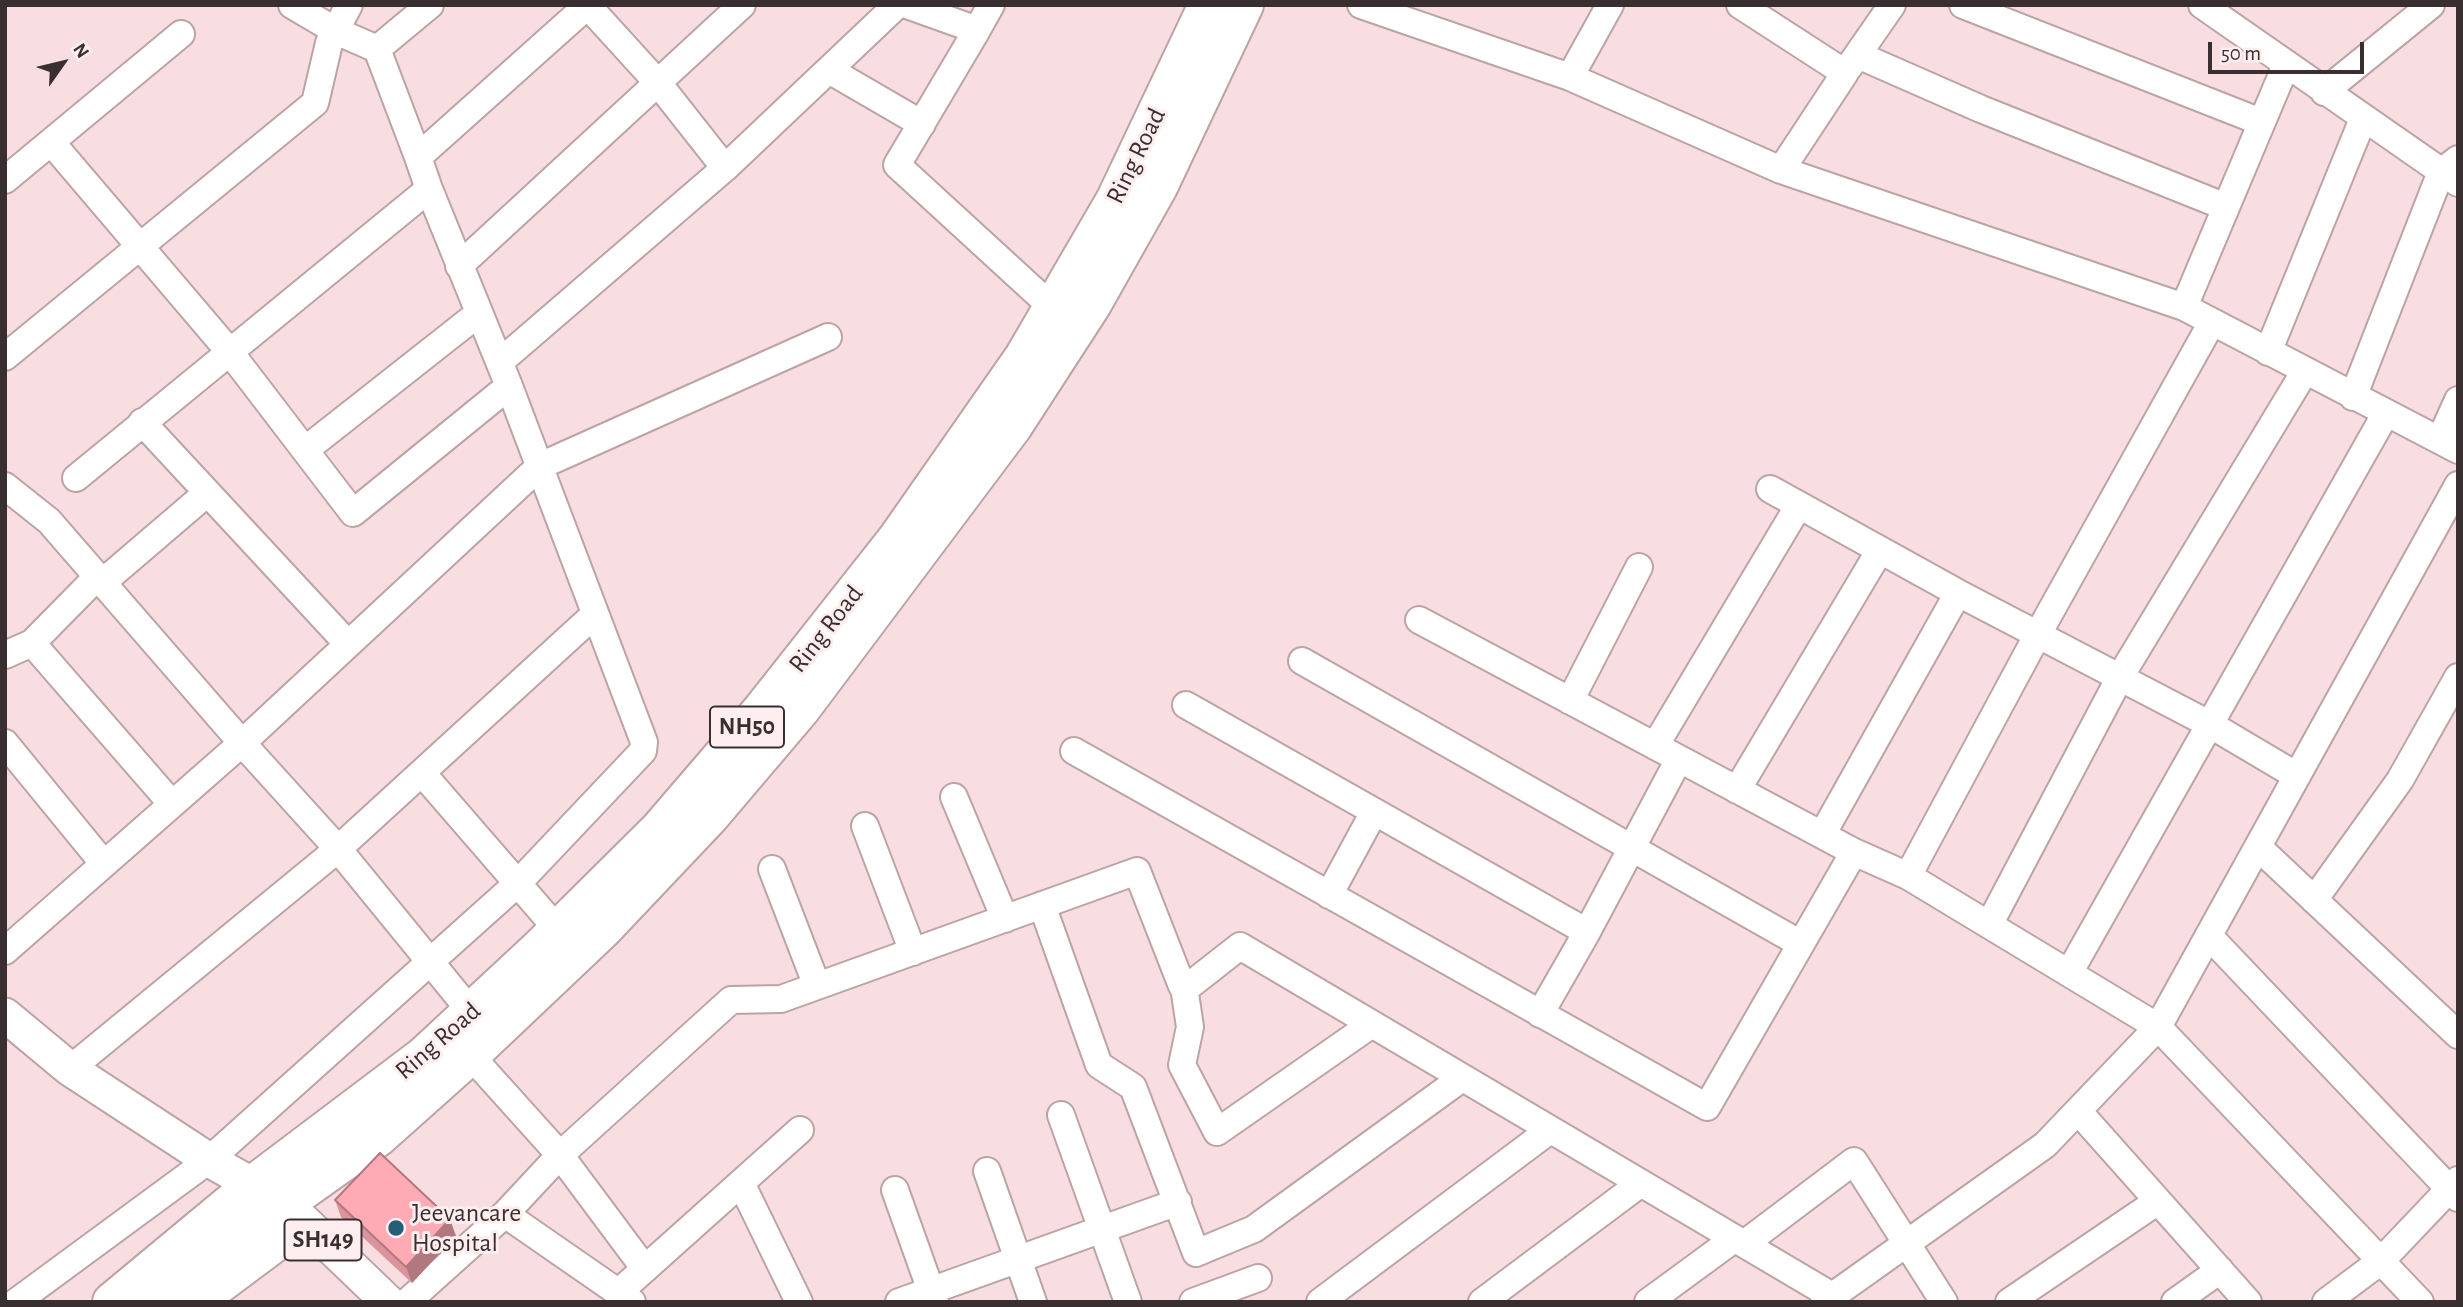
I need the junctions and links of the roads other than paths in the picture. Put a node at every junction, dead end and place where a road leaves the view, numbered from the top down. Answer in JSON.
{"nodes":[{"id":1,"x":292,"y":5,"type":"edge"},
{"id":2,"x":349,"y":5,"type":"edge"},
{"id":3,"x":430,"y":5,"type":"edge"},
{"id":4,"x":588,"y":5,"type":"edge"},
{"id":5,"x":742,"y":5,"type":"edge"},
{"id":6,"x":897,"y":5,"type":"edge"},
{"id":7,"x":907,"y":5,"type":"edge"},
{"id":8,"x":990,"y":5,"type":"edge"},
{"id":9,"x":1208,"y":5,"type":"edge"},
{"id":10,"x":1244,"y":5,"type":"edge"},
{"id":11,"x":1361,"y":5,"type":"edge"},
{"id":12,"x":1610,"y":5,"type":"edge"},
{"id":13,"x":1740,"y":5,"type":"edge"},
{"id":14,"x":1892,"y":5,"type":"edge"},
{"id":15,"x":1964,"y":5,"type":"edge"},
{"id":16,"x":2431,"y":5,"type":"edge"},
{"id":17,"x":2207,"y":6,"type":"edge"},
{"id":18,"x":977,"y":30,"type":"junction"},
{"id":19,"x":336,"y":31,"type":"junction"},
{"id":20,"x":181,"y":34,"type":"dead end"},
{"id":21,"x":377,"y":49,"type":"junction"},
{"id":22,"x":1851,"y":64,"type":"junction"},
{"id":23,"x":2286,"y":65,"type":"junction"},
{"id":24,"x":829,"y":70,"type":"junction"},
{"id":25,"x":1570,"y":77,"type":"junction"},
{"id":26,"x":658,"y":83,"type":"junction"},
{"id":27,"x":2324,"y":92,"type":"junction"},
{"id":28,"x":2363,"y":119,"type":"junction"},
{"id":29,"x":2261,"y":122,"type":"junction"},
{"id":30,"x":922,"y":124,"type":"junction"},
{"id":31,"x":51,"y":142,"type":"junction"},
{"id":32,"x":418,"y":157,"type":"junction"},
{"id":33,"x":725,"y":168,"type":"junction"},
{"id":34,"x":1781,"y":170,"type":"junction"},
{"id":35,"x":2452,"y":171,"type":"edge"},
{"id":36,"x":5,"y":180,"type":"edge"},
{"id":37,"x":429,"y":189,"type":"junction"},
{"id":38,"x":2226,"y":207,"type":"junction"},
{"id":39,"x":141,"y":248,"type":"junction"},
{"id":40,"x":459,"y":266,"type":"junction"},
{"id":41,"x":2184,"y":307,"type":"junction"},
{"id":42,"x":1053,"y":308,"type":"junction"},
{"id":43,"x":479,"y":313,"type":"junction"},
{"id":44,"x":2212,"y":322,"type":"junction"},
{"id":45,"x":828,"y":337,"type":"dead end"},
{"id":46,"x":229,"y":351,"type":"junction"},
{"id":47,"x":2268,"y":352,"type":"junction"},
{"id":48,"x":5,"y":357,"type":"edge"},
{"id":49,"x":501,"y":361,"type":"junction"},
{"id":50,"x":2305,"y":371,"type":"junction"},
{"id":51,"x":509,"y":386,"type":"junction"},
{"id":52,"x":2353,"y":397,"type":"junction"},
{"id":53,"x":2458,"y":400,"type":"edge"},
{"id":54,"x":2386,"y":413,"type":"junction"},
{"id":55,"x":142,"y":422,"type":"junction"},
{"id":56,"x":2449,"y":445,"type":"edge"},
{"id":57,"x":305,"y":450,"type":"junction"},
{"id":58,"x":540,"y":466,"type":"junction"},
{"id":59,"x":76,"y":478,"type":"dead end"},
{"id":60,"x":2458,"y":485,"type":"edge"},
{"id":61,"x":5,"y":486,"type":"edge"},
{"id":62,"x":1770,"y":489,"type":"dead end"},
{"id":63,"x":207,"y":493,"type":"junction"},
{"id":64,"x":1799,"y":505,"type":"junction"},
{"id":65,"x":1880,"y":550,"type":"junction"},
{"id":66,"x":1639,"y":567,"type":"dead end"},
{"id":67,"x":101,"y":579,"type":"junction"},
{"id":68,"x":1958,"y":593,"type":"junction"},
{"id":69,"x":594,"y":615,"type":"junction"},
{"id":70,"x":1419,"y":620,"type":"dead end"},
{"id":71,"x":2038,"y":634,"type":"junction"},
{"id":72,"x":32,"y":643,"type":"junction"},
{"id":73,"x":348,"y":645,"type":"junction"},
{"id":74,"x":5,"y":655,"type":"edge"},
{"id":75,"x":1302,"y":661,"type":"dead end"},
{"id":76,"x":2120,"y":677,"type":"junction"},
{"id":77,"x":2458,"y":677,"type":"edge"},
{"id":78,"x":1570,"y":701,"type":"junction"},
{"id":79,"x":1185,"y":705,"type":"dead end"},
{"id":80,"x":2211,"y":725,"type":"junction"},
{"id":81,"x":5,"y":743,"type":"edge"},
{"id":82,"x":242,"y":743,"type":"junction"},
{"id":83,"x":1655,"y":746,"type":"junction"},
{"id":84,"x":1074,"y":751,"type":"dead end"},
{"id":85,"x":1679,"y":759,"type":"junction"},
{"id":86,"x":422,"y":773,"type":"junction"},
{"id":87,"x":2297,"y":776,"type":"junction"},
{"id":88,"x":1737,"y":790,"type":"junction"},
{"id":89,"x":954,"y":797,"type":"dead end"},
{"id":90,"x":172,"y":804,"type":"junction"},
{"id":91,"x":1374,"y":812,"type":"junction"},
{"id":92,"x":865,"y":826,"type":"dead end"},
{"id":93,"x":1822,"y":835,"type":"junction"},
{"id":94,"x":1633,"y":846,"type":"junction"},
{"id":95,"x":2258,"y":847,"type":"junction"},
{"id":96,"x":338,"y":849,"type":"junction"},
{"id":97,"x":1854,"y":852,"type":"junction"},
{"id":98,"x":104,"y":864,"type":"junction"},
{"id":99,"x":772,"y":869,"type":"dead end"},
{"id":100,"x":1908,"y":876,"type":"junction"},
{"id":101,"x":518,"y":883,"type":"junction"},
{"id":102,"x":1329,"y":895,"type":"junction"},
{"id":103,"x":2314,"y":900,"type":"junction"},
{"id":104,"x":1042,"y":905,"type":"junction"},
{"id":105,"x":1005,"y":919,"type":"junction"},
{"id":106,"x":1989,"y":925,"type":"junction"},
{"id":107,"x":558,"y":930,"type":"junction"},
{"id":108,"x":1587,"y":932,"type":"junction"},
{"id":109,"x":2209,"y":936,"type":"junction"},
{"id":110,"x":1801,"y":944,"type":"junction"},
{"id":111,"x":5,"y":951,"type":"edge"},
{"id":112,"x":913,"y":952,"type":"junction"},
{"id":113,"x":430,"y":964,"type":"junction"},
{"id":114,"x":2069,"y":973,"type":"junction"},
{"id":115,"x":817,"y":986,"type":"junction"},
{"id":116,"x":1184,"y":987,"type":"junction"},
{"id":117,"x":472,"y":1013,"type":"junction"},
{"id":118,"x":1540,"y":1014,"type":"junction"},
{"id":119,"x":5,"y":1015,"type":"edge"},
{"id":120,"x":1372,"y":1024,"type":"junction"},
{"id":121,"x":2158,"y":1027,"type":"junction"},
{"id":122,"x":2458,"y":1035,"type":"edge"},
{"id":123,"x":470,"y":1055,"type":"junction"},
{"id":124,"x":70,"y":1069,"type":"junction"},
{"id":125,"x":1462,"y":1078,"type":"junction"},
{"id":126,"x":2078,"y":1111,"type":"junction"},
{"id":127,"x":1061,"y":1115,"type":"dead end"},
{"id":128,"x":800,"y":1130,"type":"dead end"},
{"id":129,"x":1550,"y":1130,"type":"junction"},
{"id":130,"x":560,"y":1155,"type":"junction"},
{"id":131,"x":209,"y":1160,"type":"junction"},
{"id":132,"x":987,"y":1171,"type":"dead end"},
{"id":133,"x":741,"y":1183,"type":"junction"},
{"id":134,"x":1640,"y":1183,"type":"junction"},
{"id":135,"x":2455,"y":1189,"type":"edge"},
{"id":136,"x":895,"y":1190,"type":"dead end"},
{"id":137,"x":2158,"y":1200,"type":"junction"},
{"id":138,"x":1178,"y":1202,"type":"junction"},
{"id":139,"x":282,"y":1204,"type":"junction"},
{"id":140,"x":505,"y":1214,"type":"junction"},
{"id":141,"x":1102,"y":1228,"type":"junction"},
{"id":142,"x":1739,"y":1241,"type":"junction"},
{"id":143,"x":1905,"y":1244,"type":"junction"},
{"id":144,"x":1018,"y":1261,"type":"junction"},
{"id":145,"x":2381,"y":1261,"type":"junction"},
{"id":146,"x":645,"y":1269,"type":"junction"},
{"id":147,"x":2220,"y":1270,"type":"junction"},
{"id":148,"x":1258,"y":1278,"type":"dead end"},
{"id":149,"x":933,"y":1296,"type":"edge"},
{"id":150,"x":626,"y":1297,"type":"edge"},
{"id":151,"x":1828,"y":1299,"type":"edge"},
{"id":152,"x":16,"y":1302,"type":"edge"},
{"id":153,"x":111,"y":1302,"type":"edge"},
{"id":154,"x":156,"y":1302,"type":"edge"},
{"id":155,"x":205,"y":1302,"type":"edge"},
{"id":156,"x":388,"y":1302,"type":"edge"},
{"id":157,"x":407,"y":1302,"type":"edge"},
{"id":158,"x":799,"y":1302,"type":"edge"},
{"id":159,"x":899,"y":1302,"type":"edge"},
{"id":160,"x":1032,"y":1302,"type":"edge"},
{"id":161,"x":1128,"y":1302,"type":"edge"},
{"id":162,"x":1193,"y":1302,"type":"edge"},
{"id":163,"x":1320,"y":1302,"type":"edge"},
{"id":164,"x":1482,"y":1302,"type":"edge"},
{"id":165,"x":1648,"y":1302,"type":"edge"},
{"id":166,"x":1944,"y":1302,"type":"edge"},
{"id":167,"x":2009,"y":1302,"type":"edge"},
{"id":168,"x":2175,"y":1302,"type":"edge"},
{"id":169,"x":2248,"y":1302,"type":"edge"},
{"id":170,"x":2326,"y":1302,"type":"edge"},
{"id":171,"x":2420,"y":1302,"type":"edge"}],
"edges":[{"from":1,"to":19,"type":"street"},
{"from":2,"to":19,"type":"street"},
{"from":3,"to":21,"type":"street"},
{"from":4,"to":26,"type":"street"},
{"from":4,"to":32,"type":"street"},
{"from":5,"to":26,"type":"street"},
{"from":6,"to":24,"type":"street"},
{"from":7,"to":18,"type":"street"},
{"from":8,"to":18,"type":"street"},
{"from":9,"to":42,"type":"highway","name":"Ring Road","number":"NH50"},
{"from":10,"to":123,"type":"highway","name":"Ring Road","number":"NH50"},
{"from":11,"to":25,"type":"street"},
{"from":12,"to":25,"type":"street"},
{"from":13,"to":22,"type":"street"},
{"from":14,"to":22,"type":"street"},
{"from":15,"to":29,"type":"street"},
{"from":16,"to":27,"type":"street"},
{"from":17,"to":23,"type":"street"},
{"from":18,"to":30,"type":"street"},
{"from":19,"to":21,"type":"street"},
{"from":19,"to":39,"type":"street"},
{"from":20,"to":31,"type":"street"},
{"from":21,"to":32,"type":"street"},
{"from":22,"to":34,"type":"street"},
{"from":22,"to":38,"type":"street"},
{"from":23,"to":27,"type":"street"},
{"from":23,"to":29,"type":"street"},
{"from":24,"to":30,"type":"street"},
{"from":24,"to":33,"type":"street"},
{"from":25,"to":34,"type":"street"},
{"from":26,"to":33,"type":"street"},
{"from":26,"to":40,"type":"street"},
{"from":27,"to":28,"type":"street"},
{"from":28,"to":35,"type":"street"},
{"from":28,"to":47,"type":"street"},
{"from":29,"to":38,"type":"street"},
{"from":30,"to":42,"type":"street"},
{"from":31,"to":36,"type":"street"},
{"from":31,"to":39,"type":"street"},
{"from":32,"to":37,"type":"street"},
{"from":33,"to":49,"type":"street"},
{"from":34,"to":41,"type":"street"},
{"from":35,"to":52,"type":"street"},
{"from":37,"to":40,"type":"street"},
{"from":37,"to":46,"type":"street"},
{"from":38,"to":41,"type":"street"},
{"from":39,"to":46,"type":"street"},
{"from":39,"to":48,"type":"street"},
{"from":40,"to":43,"type":"street"},
{"from":41,"to":44,"type":"street"},
{"from":42,"to":107,"type":"highway","name":"Ring Road","number":"NH50"},
{"from":43,"to":49,"type":"street"},
{"from":43,"to":57,"type":"street"},
{"from":44,"to":47,"type":"street"},
{"from":44,"to":71,"type":"street"},
{"from":45,"to":58,"type":"street"},
{"from":46,"to":55,"type":"street"},
{"from":46,"to":57,"type":"street"},
{"from":47,"to":50,"type":"street"},
{"from":49,"to":51,"type":"street"},
{"from":50,"to":52,"type":"street"},
{"from":50,"to":76,"type":"street"},
{"from":51,"to":57,"type":"street"},
{"from":51,"to":58,"type":"street"},
{"from":52,"to":54,"type":"street"},
{"from":53,"to":56,"type":"street"},
{"from":54,"to":56,"type":"street"},
{"from":54,"to":80,"type":"street"},
{"from":55,"to":59,"type":"street"},
{"from":55,"to":63,"type":"street"},
{"from":58,"to":69,"type":"street"},
{"from":58,"to":73,"type":"street"},
{"from":60,"to":87,"type":"street"},
{"from":61,"to":67,"type":"street"},
{"from":62,"to":64,"type":"street"},
{"from":63,"to":67,"type":"street"},
{"from":63,"to":73,"type":"street"},
{"from":64,"to":65,"type":"street"},
{"from":64,"to":83,"type":"street"},
{"from":65,"to":68,"type":"street"},
{"from":65,"to":88,"type":"street"},
{"from":66,"to":78,"type":"street"},
{"from":67,"to":72,"type":"street"},
{"from":67,"to":82,"type":"street"},
{"from":68,"to":71,"type":"street"},
{"from":68,"to":93,"type":"street"},
{"from":69,"to":86,"type":"street"},
{"from":69,"to":101,"type":"street"},
{"from":70,"to":78,"type":"street"},
{"from":71,"to":76,"type":"street"},
{"from":71,"to":100,"type":"street"},
{"from":72,"to":74,"type":"street"},
{"from":72,"to":90,"type":"street"},
{"from":73,"to":82,"type":"street"},
{"from":75,"to":94,"type":"street"},
{"from":76,"to":80,"type":"street"},
{"from":76,"to":106,"type":"street"},
{"from":77,"to":103,"type":"street"},
{"from":78,"to":83,"type":"street"},
{"from":79,"to":91,"type":"street"},
{"from":80,"to":87,"type":"street"},
{"from":80,"to":114,"type":"street"},
{"from":81,"to":98,"type":"street"},
{"from":82,"to":90,"type":"street"},
{"from":82,"to":96,"type":"street"},
{"from":83,"to":85,"type":"street"},
{"from":84,"to":102,"type":"street"},
{"from":85,"to":88,"type":"street"},
{"from":85,"to":94,"type":"street"},
{"from":86,"to":96,"type":"street"},
{"from":86,"to":101,"type":"street"},
{"from":87,"to":95,"type":"street"},
{"from":88,"to":93,"type":"street"},
{"from":89,"to":105,"type":"street"},
{"from":90,"to":98,"type":"street"},
{"from":91,"to":102,"type":"street"},
{"from":91,"to":108,"type":"street"},
{"from":92,"to":112,"type":"street"},
{"from":93,"to":97,"type":"street"},
{"from":94,"to":108,"type":"street"},
{"from":94,"to":110,"type":"street"},
{"from":95,"to":103,"type":"street"},
{"from":95,"to":109,"type":"street"},
{"from":96,"to":113,"type":"street"},
{"from":96,"to":124,"type":"street"},
{"from":97,"to":100,"type":"street"},
{"from":97,"to":110,"type":"street"},
{"from":98,"to":111,"type":"street"},
{"from":99,"to":115,"type":"street"},
{"from":100,"to":106,"type":"street"},
{"from":101,"to":107,"type":"street"},
{"from":101,"to":113,"type":"street"},
{"from":102,"to":118,"type":"street"},
{"from":103,"to":122,"type":"street"},
{"from":104,"to":105,"type":"street"},
{"from":104,"to":116,"type":"street"},
{"from":104,"to":138,"type":"street"},
{"from":105,"to":112,"type":"street"},
{"from":106,"to":114,"type":"street"},
{"from":107,"to":117,"type":"highway","name":"Ring Road","number":"NH50"},
{"from":108,"to":118,"type":"street"},
{"from":109,"to":121,"type":"street"},
{"from":109,"to":135,"type":"street"},
{"from":110,"to":118,"type":"street"},
{"from":112,"to":115,"type":"street"},
{"from":113,"to":117,"type":"street"},
{"from":113,"to":131,"type":"street"},
{"from":114,"to":121,"type":"street"},
{"from":115,"to":130,"type":"street"},
{"from":116,"to":120,"type":"street"},
{"from":116,"to":120,"type":"street"},
{"from":117,"to":139,"type":"highway","name":"Ring Road","number":"NH50"},
{"from":119,"to":124,"type":"main road"},
{"from":120,"to":125,"type":"street"},
{"from":121,"to":126,"type":"street"},
{"from":121,"to":145,"type":"street"},
{"from":123,"to":130,"type":"street"},
{"from":123,"to":139,"type":"highway","name":"Ring Road","number":"NH50"},
{"from":124,"to":131,"type":"main road"},
{"from":125,"to":129,"type":"street"},
{"from":125,"to":138,"type":"street"},
{"from":126,"to":137,"type":"street"},
{"from":126,"to":143,"type":"street"},
{"from":127,"to":141,"type":"street"},
{"from":128,"to":133,"type":"street"},
{"from":129,"to":134,"type":"street"},
{"from":129,"to":163,"type":"street"},
{"from":130,"to":140,"type":"street"},
{"from":130,"to":146,"type":"street"},
{"from":131,"to":139,"type":"main road"},
{"from":131,"to":152,"type":"street"},
{"from":132,"to":144,"type":"street"},
{"from":133,"to":146,"type":"street"},
{"from":133,"to":158,"type":"street"},
{"from":134,"to":142,"type":"street"},
{"from":134,"to":164,"type":"street"},
{"from":135,"to":145,"type":"street"},
{"from":136,"to":149,"type":"street"},
{"from":137,"to":147,"type":"street"},
{"from":137,"to":167,"type":"street"},
{"from":138,"to":141,"type":"street"},
{"from":139,"to":153,"type":"highway","name":"Ring Road","number":"NH50"},
{"from":139,"to":154,"type":"highway","name":"Ring Road","number":"NH50"},
{"from":139,"to":155,"type":"street"},
{"from":139,"to":156,"type":"main road","number":"SH149"},
{"from":140,"to":150,"type":"street"},
{"from":140,"to":157,"type":"street"},
{"from":141,"to":144,"type":"street"},
{"from":141,"to":161,"type":"street"},
{"from":142,"to":143,"type":"street"},
{"from":142,"to":151,"type":"street"},
{"from":142,"to":165,"type":"street"},
{"from":143,"to":151,"type":"street"},
{"from":143,"to":166,"type":"street"},
{"from":144,"to":149,"type":"street"},
{"from":144,"to":160,"type":"street"},
{"from":145,"to":170,"type":"street"},
{"from":145,"to":171,"type":"street"},
{"from":146,"to":150,"type":"street"},
{"from":147,"to":168,"type":"street"},
{"from":147,"to":169,"type":"street"},
{"from":148,"to":162,"type":"street"},
{"from":149,"to":159,"type":"street"}]}
